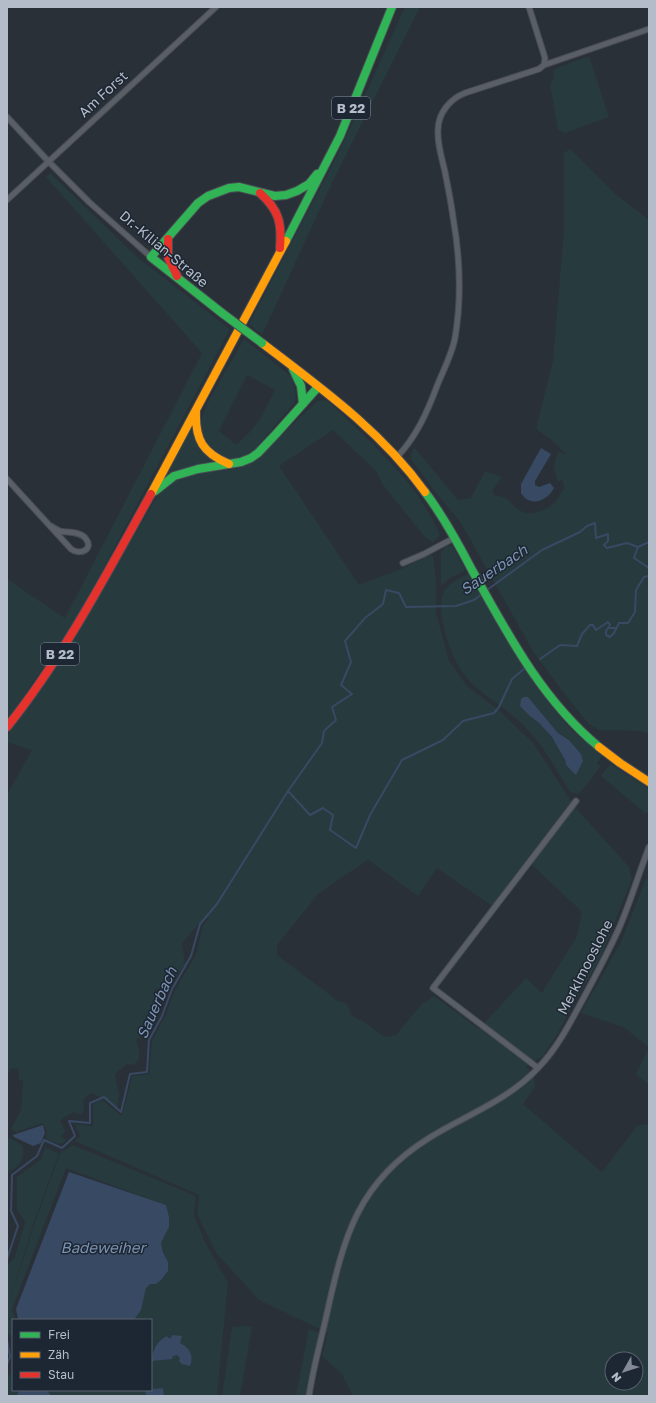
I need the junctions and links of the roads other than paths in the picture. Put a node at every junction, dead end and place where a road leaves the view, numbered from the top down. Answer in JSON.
{"nodes":[{"id":1,"x":216,"y":7,"type":"edge"},
{"id":2,"x":392,"y":7,"type":"edge"},
{"id":3,"x":529,"y":7,"type":"edge"},
{"id":4,"x":649,"y":29,"type":"edge"},
{"id":5,"x":544,"y":65,"type":"junction"},
{"id":6,"x":7,"y":118,"type":"edge"},
{"id":7,"x":48,"y":161,"type":"junction"},
{"id":8,"x":327,"y":163,"type":"junction"},
{"id":9,"x":258,"y":191,"type":"junction"},
{"id":10,"x":7,"y":200,"type":"edge"},
{"id":11,"x":168,"y":239,"type":"junction"},
{"id":12,"x":280,"y":252,"type":"junction"},
{"id":13,"x":151,"y":257,"type":"junction"},
{"id":14,"x":179,"y":280,"type":"junction"},
{"id":15,"x":292,"y":366,"type":"junction"},
{"id":16,"x":318,"y":386,"type":"junction"},
{"id":17,"x":303,"y":404,"type":"junction"},
{"id":18,"x":197,"y":408,"type":"junction"},
{"id":19,"x":397,"y":457,"type":"junction"},
{"id":20,"x":230,"y":464,"type":"junction"},
{"id":21,"x":7,"y":479,"type":"edge"},
{"id":22,"x":149,"y":498,"type":"junction"},
{"id":23,"x":51,"y":526,"type":"junction"},
{"id":24,"x":454,"y":538,"type":"junction"},
{"id":25,"x":403,"y":563,"type":"dead end"},
{"id":26,"x":7,"y":727,"type":"edge"},
{"id":27,"x":649,"y":782,"type":"edge"},
{"id":28,"x":576,"y":801,"type":"dead end"},
{"id":29,"x":649,"y":847,"type":"edge"},
{"id":30,"x":538,"y":1068,"type":"junction"},
{"id":31,"x":309,"y":1396,"type":"edge"}],
"edges":[{"from":1,"to":7,"type":"street","name":"Am Forst"},
{"from":2,"to":8,"type":"main road","number":"B 22"},
{"from":3,"to":5,"type":"street"},
{"from":4,"to":5,"type":"street"},
{"from":5,"to":19,"type":"street"},
{"from":6,"to":7,"type":"street","name":"Dr.-Kilian-Straße"},
{"from":7,"to":10,"type":"street","name":"Am Forst"},
{"from":7,"to":13,"type":"street","name":"Dr.-Kilian-Straße"},
{"from":8,"to":9,"type":"main road"},
{"from":8,"to":12,"type":"main road","number":"B 22"},
{"from":9,"to":11,"type":"main road"},
{"from":9,"to":12,"type":"main road"},
{"from":11,"to":13,"type":"main road"},
{"from":11,"to":14,"type":"main road"},
{"from":12,"to":18,"type":"main road","number":"B 22"},
{"from":13,"to":14,"type":"main road","name":"Dr.-Kilian-Straße"},
{"from":14,"to":15,"type":"main road","name":"Dr.-Kilian-Straße","bridge":true},
{"from":15,"to":16,"type":"main road","name":"Dr.-Kilian-Straße"},
{"from":15,"to":17,"type":"main road"},
{"from":16,"to":17,"type":"main road"},
{"from":16,"to":19,"type":"main road","name":"Dr.-Kilian-Straße"},
{"from":17,"to":20,"type":"main road"},
{"from":18,"to":20,"type":"main road"},
{"from":18,"to":22,"type":"main road","number":"B 22"},
{"from":19,"to":24,"type":"main road","name":"Dr.-Kilian-Straße"},
{"from":20,"to":22,"type":"main road"},
{"from":21,"to":23,"type":"street"},
{"from":22,"to":26,"type":"main road","number":"B 22"},
{"from":23,"to":23,"type":"street"},
{"from":24,"to":25,"type":"street"},
{"from":24,"to":27,"type":"main road","name":"Dr.-Kilian-Straße"},
{"from":28,"to":30,"type":"street"},
{"from":29,"to":30,"type":"street","name":"Merklmooslohe"},
{"from":30,"to":31,"type":"street","name":"Merklmooslohe"}]}
